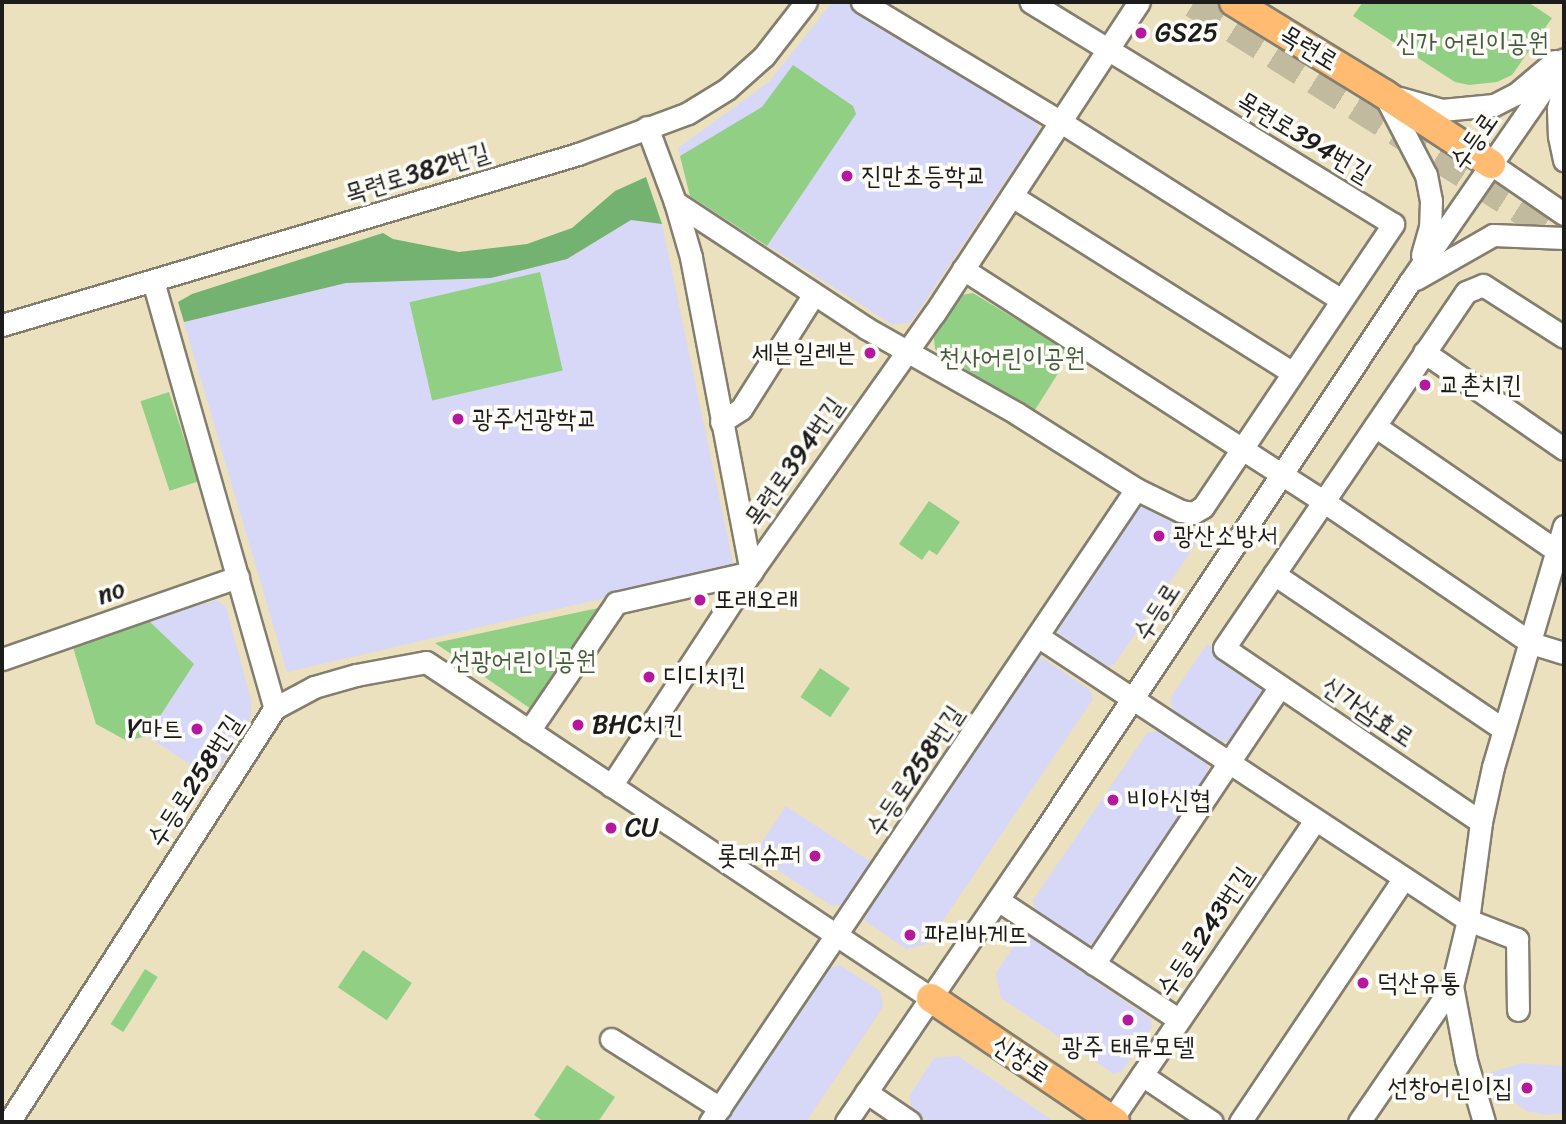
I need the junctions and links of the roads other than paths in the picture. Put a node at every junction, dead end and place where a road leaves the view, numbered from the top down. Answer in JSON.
{"nodes":[{"id":1,"x":806,"y":2,"type":"edge"},
{"id":2,"x":862,"y":2,"type":"edge"},
{"id":3,"x":1031,"y":2,"type":"edge"},
{"id":4,"x":1139,"y":2,"type":"edge"},
{"id":5,"x":1234,"y":2,"type":"edge"},
{"id":6,"x":1107,"y":50,"type":"junction"},
{"id":7,"x":1564,"y":53,"type":"edge"},
{"id":8,"x":1564,"y":59,"type":"edge"},
{"id":9,"x":1564,"y":83,"type":"edge"},
{"id":10,"x":1384,"y":94,"type":"junction"},
{"id":11,"x":1061,"y":122,"type":"junction"},
{"id":12,"x":648,"y":127,"type":"junction"},
{"id":13,"x":1564,"y":160,"type":"edge"},
{"id":14,"x":1492,"y":164,"type":"junction"},
{"id":15,"x":1012,"y":196,"type":"junction"},
{"id":16,"x":675,"y":202,"type":"junction"},
{"id":17,"x":1564,"y":214,"type":"edge"},
{"id":18,"x":1564,"y":237,"type":"edge"},
{"id":19,"x":962,"y":269,"type":"junction"},
{"id":20,"x":153,"y":281,"type":"junction"},
{"id":21,"x":1409,"y":283,"type":"junction"},
{"id":22,"x":814,"y":294,"type":"junction"},
{"id":23,"x":1341,"y":300,"type":"junction"},
{"id":24,"x":2,"y":326,"type":"edge"},
{"id":25,"x":1564,"y":337,"type":"edge"},
{"id":26,"x":907,"y":351,"type":"junction"},
{"id":27,"x":1424,"y":352,"type":"junction"},
{"id":28,"x":1291,"y":372,"type":"junction"},
{"id":29,"x":721,"y":422,"type":"junction"},
{"id":30,"x":1374,"y":426,"type":"junction"},
{"id":31,"x":1241,"y":448,"type":"junction"},
{"id":32,"x":1564,"y":449,"type":"edge"},
{"id":33,"x":1281,"y":475,"type":"junction"},
{"id":34,"x":1136,"y":489,"type":"junction"},
{"id":35,"x":1323,"y":501,"type":"junction"},
{"id":36,"x":1564,"y":526,"type":"edge"},
{"id":37,"x":1557,"y":551,"type":"junction"},
{"id":38,"x":751,"y":572,"type":"junction"},
{"id":39,"x":1274,"y":574,"type":"junction"},
{"id":40,"x":238,"y":577,"type":"junction"},
{"id":41,"x":1039,"y":637,"type":"junction"},
{"id":42,"x":1531,"y":643,"type":"junction"},
{"id":43,"x":1564,"y":653,"type":"edge"},
{"id":44,"x":2,"y":659,"type":"edge"},
{"id":45,"x":1280,"y":686,"type":"junction"},
{"id":46,"x":1133,"y":698,"type":"junction"},
{"id":47,"x":275,"y":708,"type":"junction"},
{"id":48,"x":1503,"y":729,"type":"junction"},
{"id":49,"x":529,"y":731,"type":"junction"},
{"id":50,"x":1228,"y":763,"type":"junction"},
{"id":51,"x":611,"y":786,"type":"junction"},
{"id":52,"x":1315,"y":820,"type":"junction"},
{"id":53,"x":1481,"y":822,"type":"junction"},
{"id":54,"x":1404,"y":878,"type":"junction"},
{"id":55,"x":998,"y":900,"type":"junction"},
{"id":56,"x":1468,"y":920,"type":"junction"},
{"id":57,"x":837,"y":936,"type":"junction"},
{"id":58,"x":1094,"y":964,"type":"junction"},
{"id":59,"x":1452,"y":986,"type":"junction"},
{"id":60,"x":931,"y":998,"type":"junction"},
{"id":61,"x":1518,"y":1010,"type":"dead end"},
{"id":62,"x":1179,"y":1020,"type":"junction"},
{"id":63,"x":611,"y":1039,"type":"dead end"},
{"id":64,"x":1142,"y":1075,"type":"junction"},
{"id":65,"x":866,"y":1092,"type":"junction"},
{"id":66,"x":715,"y":1115,"type":"edge"},
{"id":67,"x":1481,"y":1120,"type":"edge"},
{"id":68,"x":1112,"y":1121,"type":"edge"},
{"id":69,"x":10,"y":1122,"type":"edge"},
{"id":70,"x":846,"y":1122,"type":"edge"},
{"id":71,"x":910,"y":1122,"type":"edge"},
{"id":72,"x":1212,"y":1122,"type":"edge"},
{"id":73,"x":1240,"y":1122,"type":"edge"},
{"id":74,"x":1359,"y":1122,"type":"edge"}],
"edges":[{"from":1,"to":12,"type":"street","name":"목련로382번길"},
{"from":2,"to":11,"type":"street"},
{"from":3,"to":6,"type":"street","name":"목련로394번길"},
{"from":4,"to":6,"type":"street","name":"목련로394번길"},
{"from":5,"to":10,"type":"main road","name":"목련로"},
{"from":6,"to":11,"type":"street","name":"목련로394번길"},
{"from":6,"to":23,"type":"street","name":"목련로394번길"},
{"from":7,"to":10,"type":"street","name":"목련로"},
{"from":8,"to":14,"type":"street","name":"수등로"},
{"from":9,"to":13,"type":"street"},
{"from":10,"to":14,"type":"main road","name":"목련로"},
{"from":10,"to":21,"type":"street"},
{"from":11,"to":15,"type":"street","name":"목련로394번길"},
{"from":11,"to":23,"type":"street"},
{"from":12,"to":16,"type":"street","name":"목련로394번길"},
{"from":12,"to":20,"type":"street","name":"목련로382번길"},
{"from":14,"to":17,"type":"street"},
{"from":14,"to":21,"type":"street","name":"수등로"},
{"from":15,"to":19,"type":"street","name":"목련로394번길"},
{"from":15,"to":28,"type":"street"},
{"from":16,"to":22,"type":"street","name":"목련로394번길"},
{"from":16,"to":29,"type":"street","name":"목련로394번길"},
{"from":18,"to":21,"type":"street"},
{"from":19,"to":26,"type":"street","name":"목련로394번길"},
{"from":19,"to":31,"type":"street"},
{"from":20,"to":24,"type":"street","name":"목련로382번길"},
{"from":20,"to":40,"type":"street"},
{"from":21,"to":33,"type":"street","name":"수등로"},
{"from":22,"to":26,"type":"street","name":"목련로394번길"},
{"from":22,"to":29,"type":"street"},
{"from":23,"to":28,"type":"street","name":"목련로394번길"},
{"from":25,"to":27,"type":"street"},
{"from":26,"to":34,"type":"street","name":"목련로394번길"},
{"from":26,"to":38,"type":"street","name":"목련로394번길"},
{"from":27,"to":30,"type":"street"},
{"from":27,"to":32,"type":"street"},
{"from":28,"to":31,"type":"street","name":"목련로394번길"},
{"from":29,"to":38,"type":"street","name":"목련로394번길"},
{"from":30,"to":35,"type":"street"},
{"from":30,"to":37,"type":"street"},
{"from":31,"to":33,"type":"street"},
{"from":31,"to":34,"type":"street","name":"목련로394번길"},
{"from":33,"to":35,"type":"street"},
{"from":33,"to":46,"type":"street","name":"수등로"},
{"from":34,"to":41,"type":"street","name":"수등로258번길"},
{"from":35,"to":39,"type":"street"},
{"from":35,"to":42,"type":"street"},
{"from":36,"to":37,"type":"street"},
{"from":37,"to":42,"type":"street"},
{"from":38,"to":49,"type":"street"},
{"from":38,"to":51,"type":"street","name":"목련로394번길"},
{"from":39,"to":45,"type":"street","name":"신가삼효로"},
{"from":39,"to":48,"type":"street"},
{"from":40,"to":44,"type":"street","name":"no"},
{"from":40,"to":47,"type":"street"},
{"from":41,"to":46,"type":"street"},
{"from":41,"to":57,"type":"street","name":"수등로258번길"},
{"from":42,"to":43,"type":"street"},
{"from":42,"to":48,"type":"street"},
{"from":45,"to":50,"type":"street"},
{"from":45,"to":53,"type":"street","name":"신가삼효로"},
{"from":46,"to":50,"type":"street"},
{"from":46,"to":55,"type":"street","name":"수등로"},
{"from":47,"to":49,"type":"street","name":"수등로258번길"},
{"from":47,"to":69,"type":"street","name":"수등로258번길"},
{"from":48,"to":53,"type":"street"},
{"from":49,"to":51,"type":"street","name":"수등로258번길"},
{"from":50,"to":52,"type":"street"},
{"from":50,"to":58,"type":"street"},
{"from":51,"to":57,"type":"street","name":"수등로258번길"},
{"from":52,"to":54,"type":"street"},
{"from":52,"to":62,"type":"street","name":"수등로243번길"},
{"from":53,"to":56,"type":"street"},
{"from":54,"to":56,"type":"street"},
{"from":54,"to":73,"type":"street"},
{"from":55,"to":58,"type":"street"},
{"from":55,"to":60,"type":"street","name":"수등로"},
{"from":56,"to":59,"type":"street"},
{"from":56,"to":61,"type":"street"},
{"from":57,"to":60,"type":"street","name":"수등로258번길"},
{"from":57,"to":66,"type":"street","name":"수등로258번길"},
{"from":58,"to":62,"type":"street"},
{"from":59,"to":67,"type":"street"},
{"from":59,"to":74,"type":"street"},
{"from":60,"to":65,"type":"street","name":"수등로"},
{"from":60,"to":68,"type":"main road","name":"신창로"},
{"from":62,"to":64,"type":"street","name":"수등로243번길"},
{"from":63,"to":66,"type":"street"},
{"from":64,"to":68,"type":"street","name":"수등로243번길"},
{"from":64,"to":72,"type":"street"},
{"from":65,"to":70,"type":"street","name":"수등로"},
{"from":65,"to":71,"type":"street"}]}
